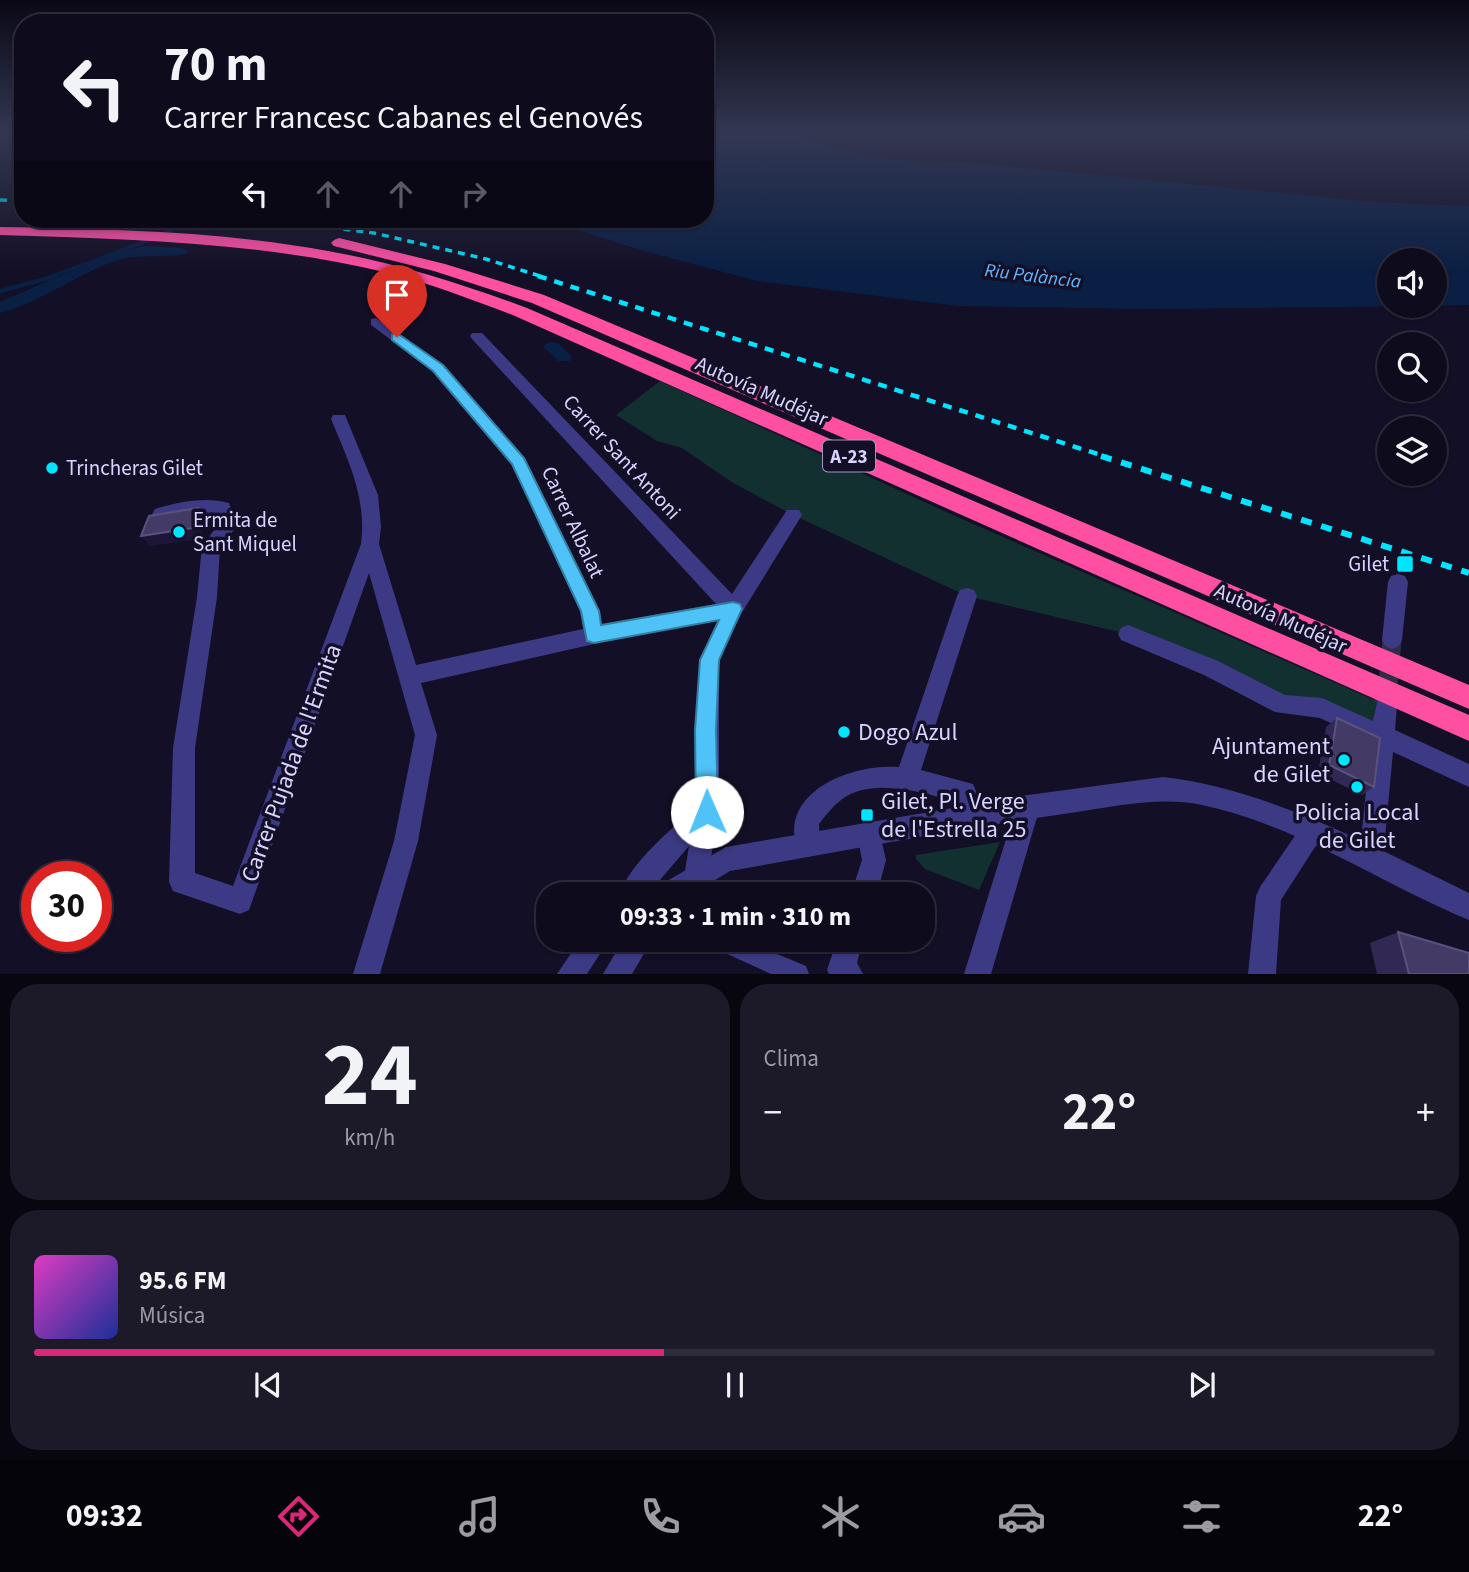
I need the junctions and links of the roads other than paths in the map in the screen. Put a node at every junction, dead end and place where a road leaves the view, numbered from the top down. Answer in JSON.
{"nodes":[{"id":1,"x":238,"y":228,"type":"edge"},
{"id":2,"x":0,"y":231,"type":"edge"},
{"id":3,"x":376,"y":322,"type":"dead end"},
{"id":4,"x":477,"y":336,"type":"dead end"},
{"id":5,"x":339,"y":419,"type":"dead end"},
{"id":6,"x":161,"y":514,"type":"edge"},
{"id":7,"x":793,"y":515,"type":"dead end"},
{"id":8,"x":370,"y":544,"type":"junction"},
{"id":9,"x":1398,"y":582,"type":"dead end"},
{"id":10,"x":967,"y":596,"type":"dead end"},
{"id":11,"x":733,"y":609,"type":"junction"},
{"id":12,"x":1128,"y":634,"type":"dead end"},
{"id":13,"x":594,"y":635,"type":"junction"},
{"id":14,"x":1392,"y":640,"type":"tunnel mouth"},
{"id":15,"x":409,"y":676,"type":"junction"},
{"id":16,"x":1469,"y":697,"type":"edge"},
{"id":17,"x":1385,"y":705,"type":"tunnel mouth"},
{"id":18,"x":1469,"y":728,"type":"edge"},
{"id":19,"x":1383,"y":736,"type":"junction"},
{"id":20,"x":1469,"y":776,"type":"edge"},
{"id":21,"x":908,"y":778,"type":"junction"},
{"id":22,"x":1028,"y":807,"type":"junction"},
{"id":23,"x":707,"y":812,"type":"junction"},
{"id":24,"x":974,"y":816,"type":"junction"},
{"id":25,"x":1312,"y":833,"type":"junction"},
{"id":26,"x":869,"y":834,"type":"junction"},
{"id":27,"x":808,"y":845,"type":"junction"},
{"id":28,"x":1371,"y":859,"type":"junction"},
{"id":29,"x":697,"y":877,"type":"junction"},
{"id":30,"x":642,"y":882,"type":"edge"},
{"id":31,"x":689,"y":882,"type":"edge"},
{"id":32,"x":868,"y":882,"type":"edge"},
{"id":33,"x":1469,"y":907,"type":"edge"},
{"id":34,"x":587,"y":952,"type":"edge"},
{"id":35,"x":631,"y":952,"type":"edge"},
{"id":36,"x":747,"y":952,"type":"edge"},
{"id":37,"x":847,"y":952,"type":"edge"},
{"id":38,"x":843,"y":972,"type":"edge"},
{"id":39,"x":366,"y":974,"type":"edge"},
{"id":40,"x":570,"y":974,"type":"edge"},
{"id":41,"x":615,"y":974,"type":"edge"},
{"id":42,"x":798,"y":974,"type":"edge"},
{"id":43,"x":977,"y":974,"type":"edge"},
{"id":44,"x":1262,"y":974,"type":"edge"}],
"edges":[{"from":1,"to":16,"type":"highway","name":"Autovía Mudéjar","number":"A-23"},
{"from":2,"to":18,"type":"highway","name":"Autovía Mudéjar","number":"A-23"},
{"from":3,"to":13,"type":"street","name":"Carrer Albalat"},
{"from":4,"to":11,"type":"street","name":"Carrer Sant Antoni"},
{"from":5,"to":8,"type":"street","name":"Carrer Pujada de l'Ermita"},
{"from":6,"to":8,"type":"street","name":"Carrer Pujada de l'Ermita"},
{"from":7,"to":11,"type":"street"},
{"from":8,"to":15,"type":"street","name":"Carrer Pujada de l'Ermita"},
{"from":9,"to":14,"type":"street"},
{"from":10,"to":21,"type":"street"},
{"from":11,"to":13,"type":"street"},
{"from":11,"to":23,"type":"street"},
{"from":12,"to":19,"type":"street"},
{"from":13,"to":15,"type":"street"},
{"from":15,"to":39,"type":"street","name":"Carrer Pujada de l'Ermita"},
{"from":17,"to":19,"type":"street"},
{"from":19,"to":20,"type":"street"},
{"from":19,"to":28,"type":"street"},
{"from":21,"to":24,"type":"street"},
{"from":21,"to":27,"type":"street"},
{"from":22,"to":24,"type":"street"},
{"from":22,"to":25,"type":"street"},
{"from":22,"to":43,"type":"street"},
{"from":23,"to":29,"type":"street"},
{"from":23,"to":30,"type":"street"},
{"from":24,"to":26,"type":"street"},
{"from":25,"to":28,"type":"street"},
{"from":25,"to":44,"type":"street"},
{"from":26,"to":27,"type":"street"},
{"from":26,"to":32,"type":"street"},
{"from":27,"to":29,"type":"street"},
{"from":28,"to":33,"type":"street"},
{"from":29,"to":31,"type":"street"},
{"from":34,"to":40,"type":"street"},
{"from":35,"to":41,"type":"street"},
{"from":36,"to":42,"type":"street"},
{"from":37,"to":38,"type":"street"}]}
